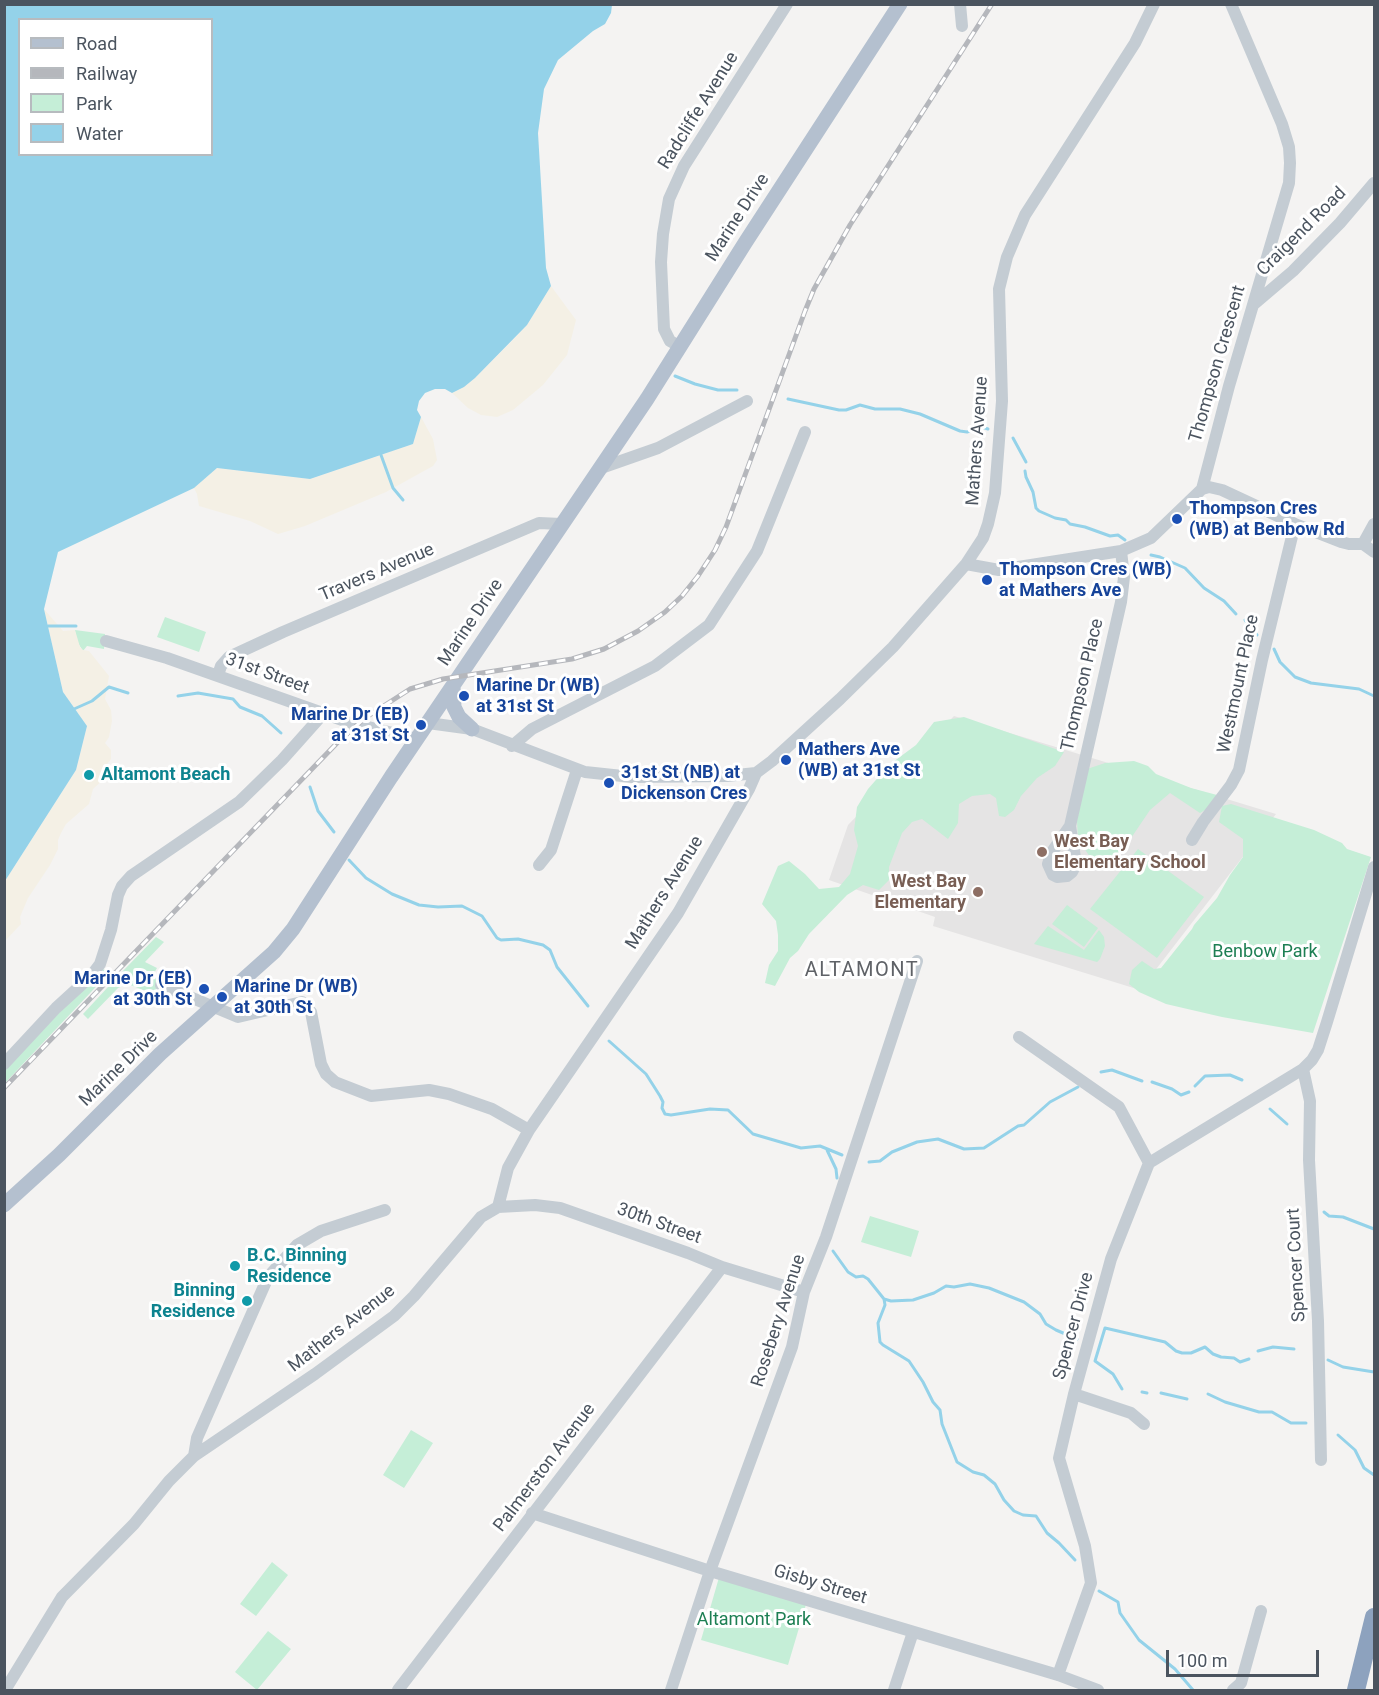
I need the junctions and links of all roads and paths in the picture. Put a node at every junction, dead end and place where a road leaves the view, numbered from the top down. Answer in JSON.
{"nodes":[{"id":1,"x":787,"y":4,"type":"edge"},
{"id":2,"x":900,"y":4,"type":"edge"},
{"id":3,"x":960,"y":4,"type":"edge"},
{"id":4,"x":1154,"y":4,"type":"edge"},
{"id":5,"x":1231,"y":4,"type":"edge"},
{"id":6,"x":962,"y":26,"type":"dead end"},
{"id":7,"x":1374,"y":183,"type":"edge"},
{"id":8,"x":1253,"y":305,"type":"junction"},
{"id":9,"x":679,"y":346,"type":"junction"},
{"id":10,"x":747,"y":401,"type":"dead end"},
{"id":11,"x":805,"y":432,"type":"dead end"},
{"id":12,"x":601,"y":468,"type":"junction"},
{"id":13,"x":1202,"y":489,"type":"junction"},
{"id":14,"x":561,"y":524,"type":"junction"},
{"id":15,"x":1295,"y":524,"type":"junction"},
{"id":16,"x":1374,"y":524,"type":"edge"},
{"id":17,"x":1363,"y":544,"type":"junction"},
{"id":18,"x":1121,"y":551,"type":"junction"},
{"id":19,"x":1374,"y":552,"type":"edge"},
{"id":20,"x":966,"y":564,"type":"junction"},
{"id":21,"x":106,"y":641,"type":"dead end"},
{"id":22,"x":218,"y":675,"type":"junction"},
{"id":23,"x":453,"y":686,"type":"junction"},
{"id":24,"x":323,"y":714,"type":"junction"},
{"id":25,"x":428,"y":723,"type":"junction"},
{"id":26,"x":472,"y":729,"type":"junction"},
{"id":27,"x":417,"y":739,"type":"junction"},
{"id":28,"x":512,"y":746,"type":"junction"},
{"id":29,"x":577,"y":770,"type":"junction"},
{"id":30,"x":756,"y":773,"type":"junction"},
{"id":31,"x":1070,"y":826,"type":"dead end"},
{"id":32,"x":1192,"y":840,"type":"dead end"},
{"id":33,"x":539,"y":866,"type":"dead end"},
{"id":34,"x":1374,"y":867,"type":"edge"},
{"id":35,"x":917,"y":961,"type":"dead end"},
{"id":36,"x":161,"y":985,"type":"dead end"},
{"id":37,"x":211,"y":1008,"type":"junction"},
{"id":38,"x":1019,"y":1037,"type":"dead end"},
{"id":39,"x":4,"y":1064,"type":"edge"},
{"id":40,"x":1303,"y":1070,"type":"junction"},
{"id":41,"x":529,"y":1130,"type":"junction"},
{"id":42,"x":1149,"y":1162,"type":"junction"},
{"id":43,"x":4,"y":1205,"type":"edge"},
{"id":44,"x":498,"y":1207,"type":"junction"},
{"id":45,"x":385,"y":1210,"type":"dead end"},
{"id":46,"x":722,"y":1267,"type":"junction"},
{"id":47,"x":804,"y":1292,"type":"junction"},
{"id":48,"x":1074,"y":1394,"type":"junction"},
{"id":49,"x":1144,"y":1424,"type":"dead end"},
{"id":50,"x":194,"y":1456,"type":"junction"},
{"id":51,"x":1321,"y":1460,"type":"dead end"},
{"id":52,"x":532,"y":1513,"type":"junction"},
{"id":53,"x":710,"y":1571,"type":"junction"},
{"id":54,"x":1261,"y":1611,"type":"dead end"},
{"id":55,"x":1374,"y":1617,"type":"edge"},
{"id":56,"x":913,"y":1632,"type":"junction"},
{"id":57,"x":1058,"y":1675,"type":"junction"},
{"id":58,"x":6,"y":1685,"type":"edge"},
{"id":59,"x":398,"y":1690,"type":"edge"},
{"id":60,"x":671,"y":1690,"type":"edge"},
{"id":61,"x":894,"y":1690,"type":"edge"},
{"id":62,"x":1098,"y":1690,"type":"edge"},
{"id":63,"x":1233,"y":1690,"type":"edge"},
{"id":64,"x":1356,"y":1690,"type":"edge"}],
"edges":[{"from":1,"to":9,"type":"street","name":"Radcliffe Avenue"},
{"from":2,"to":9,"type":"main road","name":"Marine Drive"},
{"from":3,"to":6,"type":"street"},
{"from":4,"to":20,"type":"street","name":"Mathers Avenue"},
{"from":5,"to":8,"type":"street","name":"Thompson Crescent"},
{"from":7,"to":8,"type":"street","name":"Craigend Road"},
{"from":8,"to":13,"type":"street","name":"Thompson Crescent"},
{"from":9,"to":12,"type":"main road","name":"Marine Drive"},
{"from":10,"to":12,"type":"street"},
{"from":11,"to":28,"type":"street"},
{"from":12,"to":14,"type":"main road","name":"Marine Drive"},
{"from":13,"to":15,"type":"street"},
{"from":13,"to":18,"type":"street"},
{"from":14,"to":22,"type":"street","name":"Travers Avenue"},
{"from":14,"to":23,"type":"main road","name":"Marine Drive"},
{"from":15,"to":17,"type":"street"},
{"from":15,"to":32,"type":"street","name":"Westmount Place"},
{"from":16,"to":17,"type":"street"},
{"from":17,"to":19,"type":"street"},
{"from":18,"to":20,"type":"street"},
{"from":18,"to":31,"type":"street","name":"Thompson Place"},
{"from":20,"to":30,"type":"street","name":"Mathers Avenue"},
{"from":21,"to":22,"type":"street","name":"31st Street"},
{"from":22,"to":24,"type":"street","name":"31st Street"},
{"from":23,"to":25,"type":"main road","name":"Marine Drive"},
{"from":23,"to":26,"type":"main road"},
{"from":24,"to":27,"type":"street","name":"31st Street"},
{"from":24,"to":39,"type":"street"},
{"from":25,"to":26,"type":"street"},
{"from":25,"to":27,"type":"main road","name":"Marine Drive"},
{"from":26,"to":28,"type":"street"},
{"from":27,"to":37,"type":"main road","name":"Marine Drive"},
{"from":28,"to":29,"type":"street"},
{"from":29,"to":30,"type":"street"},
{"from":29,"to":33,"type":"street"},
{"from":30,"to":41,"type":"street","name":"Mathers Avenue"},
{"from":34,"to":40,"type":"street"},
{"from":35,"to":47,"type":"street","name":"Rosebery Avenue"},
{"from":36,"to":37,"type":"street"},
{"from":37,"to":41,"type":"street"},
{"from":37,"to":43,"type":"main road","name":"Marine Drive"},
{"from":38,"to":42,"type":"street"},
{"from":40,"to":42,"type":"street"},
{"from":40,"to":51,"type":"street","name":"Spencer Court"},
{"from":41,"to":44,"type":"street","name":"Mathers Avenue"},
{"from":42,"to":48,"type":"street","name":"Spencer Drive"},
{"from":44,"to":46,"type":"street","name":"30th Street"},
{"from":44,"to":50,"type":"street","name":"Mathers Avenue"},
{"from":45,"to":50,"type":"street"},
{"from":46,"to":47,"type":"street","name":"30th Street"},
{"from":46,"to":52,"type":"street","name":"Palmerston Avenue"},
{"from":47,"to":53,"type":"street","name":"Rosebery Avenue"},
{"from":48,"to":49,"type":"street"},
{"from":48,"to":57,"type":"street","name":"Spencer Drive"},
{"from":50,"to":58,"type":"street","name":"Mathers Avenue"},
{"from":52,"to":53,"type":"street","name":"Gisby Street"},
{"from":52,"to":59,"type":"street","name":"Palmerston Avenue"},
{"from":53,"to":56,"type":"street","name":"Gisby Street"},
{"from":53,"to":60,"type":"street","name":"Rosebery Avenue"},
{"from":54,"to":63,"type":"street"},
{"from":55,"to":64,"type":"highway"},
{"from":56,"to":57,"type":"street","name":"Gisby Street"},
{"from":56,"to":61,"type":"street"},
{"from":57,"to":62,"type":"street","name":"Gisby Street"}]}
